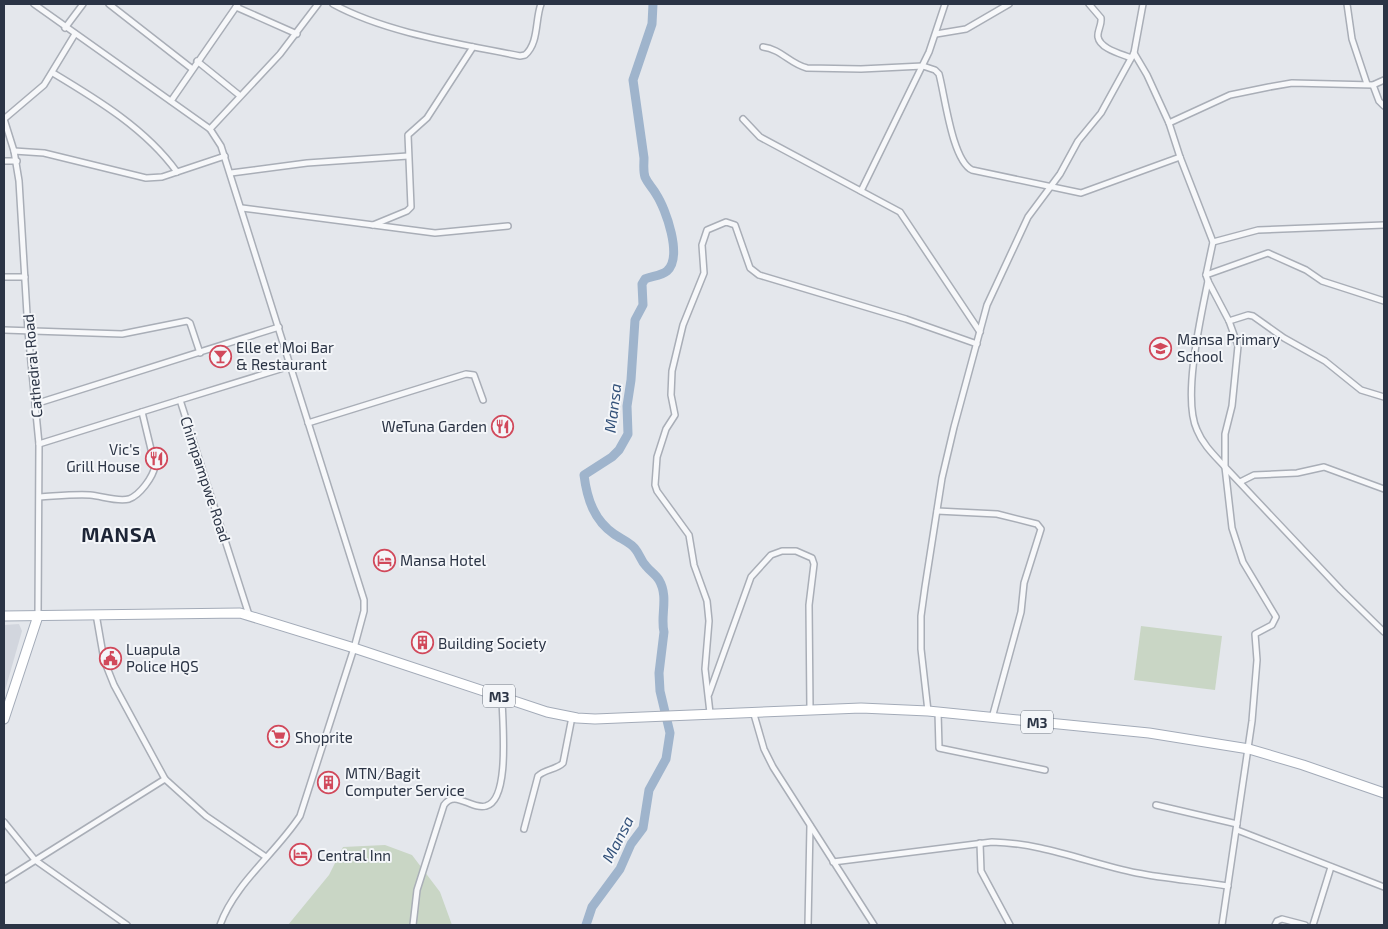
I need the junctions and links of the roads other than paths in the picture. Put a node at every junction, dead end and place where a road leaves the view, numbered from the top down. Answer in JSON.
{"nodes":[{"id":1,"x":34,"y":4,"type":"edge"},
{"id":2,"x":83,"y":4,"type":"edge"},
{"id":3,"x":109,"y":4,"type":"edge"},
{"id":4,"x":318,"y":4,"type":"edge"},
{"id":5,"x":333,"y":4,"type":"edge"},
{"id":6,"x":541,"y":4,"type":"edge"},
{"id":7,"x":945,"y":4,"type":"edge"},
{"id":8,"x":1009,"y":4,"type":"edge"},
{"id":9,"x":1089,"y":4,"type":"edge"},
{"id":10,"x":1143,"y":4,"type":"edge"},
{"id":11,"x":1347,"y":4,"type":"edge"},
{"id":12,"x":237,"y":5,"type":"edge"},
{"id":13,"x":65,"y":28,"type":"junction"},
{"id":14,"x":75,"y":34,"type":"junction"},
{"id":15,"x":297,"y":34,"type":"junction"},
{"id":16,"x":936,"y":34,"type":"junction"},
{"id":17,"x":473,"y":47,"type":"junction"},
{"id":18,"x":763,"y":47,"type":"dead end"},
{"id":19,"x":1132,"y":56,"type":"junction"},
{"id":20,"x":196,"y":61,"type":"junction"},
{"id":21,"x":922,"y":66,"type":"junction"},
{"id":22,"x":192,"y":68,"type":"junction"},
{"id":23,"x":53,"y":73,"type":"junction"},
{"id":24,"x":1384,"y":80,"type":"edge"},
{"id":25,"x":1367,"y":84,"type":"junction"},
{"id":26,"x":1373,"y":85,"type":"junction"},
{"id":27,"x":239,"y":95,"type":"junction"},
{"id":28,"x":170,"y":101,"type":"junction"},
{"id":29,"x":1384,"y":106,"type":"edge"},
{"id":30,"x":4,"y":119,"type":"edge"},
{"id":31,"x":743,"y":119,"type":"dead end"},
{"id":32,"x":1169,"y":122,"type":"junction"},
{"id":33,"x":210,"y":129,"type":"junction"},
{"id":34,"x":14,"y":152,"type":"junction"},
{"id":35,"x":225,"y":156,"type":"junction"},
{"id":36,"x":408,"y":156,"type":"junction"},
{"id":37,"x":1180,"y":157,"type":"junction"},
{"id":38,"x":4,"y":161,"type":"edge"},
{"id":39,"x":16,"y":161,"type":"junction"},
{"id":40,"x":177,"y":172,"type":"junction"},
{"id":41,"x":230,"y":173,"type":"junction"},
{"id":42,"x":1051,"y":186,"type":"junction"},
{"id":43,"x":861,"y":191,"type":"junction"},
{"id":44,"x":242,"y":208,"type":"junction"},
{"id":45,"x":1384,"y":225,"type":"edge"},
{"id":46,"x":371,"y":226,"type":"junction"},
{"id":47,"x":508,"y":226,"type":"dead end"},
{"id":48,"x":1212,"y":242,"type":"junction"},
{"id":49,"x":4,"y":277,"type":"edge"},
{"id":50,"x":25,"y":277,"type":"junction"},
{"id":51,"x":1207,"y":278,"type":"junction"},
{"id":52,"x":1384,"y":301,"type":"edge"},
{"id":53,"x":1229,"y":321,"type":"junction"},
{"id":54,"x":279,"y":327,"type":"junction"},
{"id":55,"x":4,"y":330,"type":"edge"},
{"id":56,"x":28,"y":331,"type":"junction"},
{"id":57,"x":980,"y":332,"type":"junction"},
{"id":58,"x":977,"y":344,"type":"junction"},
{"id":59,"x":200,"y":352,"type":"junction"},
{"id":60,"x":290,"y":366,"type":"junction"},
{"id":61,"x":1384,"y":397,"type":"edge"},
{"id":62,"x":180,"y":400,"type":"junction"},
{"id":63,"x":483,"y":400,"type":"dead end"},
{"id":64,"x":35,"y":404,"type":"junction"},
{"id":65,"x":142,"y":412,"type":"junction"},
{"id":66,"x":308,"y":423,"type":"junction"},
{"id":67,"x":39,"y":444,"type":"junction"},
{"id":68,"x":1225,"y":467,"type":"junction"},
{"id":69,"x":1240,"y":482,"type":"junction"},
{"id":70,"x":1384,"y":489,"type":"edge"},
{"id":71,"x":40,"y":497,"type":"junction"},
{"id":72,"x":937,"y":511,"type":"junction"},
{"id":73,"x":96,"y":614,"type":"junction"},
{"id":74,"x":249,"y":615,"type":"junction"},
{"id":75,"x":4,"y":616,"type":"edge"},
{"id":76,"x":38,"y":616,"type":"junction"},
{"id":77,"x":1384,"y":632,"type":"edge"},
{"id":78,"x":354,"y":648,"type":"junction"},
{"id":79,"x":708,"y":695,"type":"junction"},
{"id":80,"x":502,"y":697,"type":"junction"},
{"id":81,"x":810,"y":709,"type":"junction"},
{"id":82,"x":753,"y":711,"type":"junction"},
{"id":83,"x":933,"y":712,"type":"junction"},
{"id":84,"x":710,"y":713,"type":"junction"},
{"id":85,"x":572,"y":717,"type":"junction"},
{"id":86,"x":992,"y":718,"type":"junction"},
{"id":87,"x":4,"y":719,"type":"edge"},
{"id":88,"x":1249,"y":749,"type":"junction"},
{"id":89,"x":1045,"y":770,"type":"dead end"},
{"id":90,"x":165,"y":779,"type":"junction"},
{"id":91,"x":1384,"y":793,"type":"edge"},
{"id":92,"x":1156,"y":805,"type":"dead end"},
{"id":93,"x":4,"y":822,"type":"edge"},
{"id":94,"x":1237,"y":824,"type":"junction"},
{"id":95,"x":810,"y":826,"type":"junction"},
{"id":96,"x":524,"y":829,"type":"dead end"},
{"id":97,"x":1237,"y":830,"type":"junction"},
{"id":98,"x":980,"y":843,"type":"junction"},
{"id":99,"x":266,"y":857,"type":"junction"},
{"id":100,"x":35,"y":860,"type":"junction"},
{"id":101,"x":833,"y":862,"type":"junction"},
{"id":102,"x":1331,"y":867,"type":"junction"},
{"id":103,"x":4,"y":880,"type":"edge"},
{"id":104,"x":1228,"y":886,"type":"junction"},
{"id":105,"x":1384,"y":886,"type":"edge"},
{"id":106,"x":127,"y":925,"type":"edge"},
{"id":107,"x":220,"y":925,"type":"edge"},
{"id":108,"x":413,"y":925,"type":"edge"},
{"id":109,"x":808,"y":925,"type":"edge"},
{"id":110,"x":874,"y":925,"type":"edge"},
{"id":111,"x":1010,"y":925,"type":"edge"},
{"id":112,"x":1222,"y":925,"type":"edge"},
{"id":113,"x":1275,"y":925,"type":"edge"},
{"id":114,"x":1305,"y":925,"type":"edge"},
{"id":115,"x":1313,"y":925,"type":"edge"}],
"edges":[{"from":1,"to":13,"type":"street"},
{"from":2,"to":13,"type":"street"},
{"from":3,"to":22,"type":"street"},
{"from":4,"to":15,"type":"street"},
{"from":5,"to":17,"type":"street"},
{"from":6,"to":17,"type":"street"},
{"from":7,"to":16,"type":"street"},
{"from":8,"to":16,"type":"street"},
{"from":9,"to":19,"type":"street"},
{"from":10,"to":19,"type":"street"},
{"from":11,"to":25,"type":"street"},
{"from":12,"to":15,"type":"street"},
{"from":12,"to":20,"type":"street"},
{"from":13,"to":14,"type":"street"},
{"from":14,"to":23,"type":"street"},
{"from":14,"to":28,"type":"street"},
{"from":15,"to":27,"type":"street"},
{"from":16,"to":21,"type":"street"},
{"from":17,"to":36,"type":"street"},
{"from":18,"to":21,"type":"street"},
{"from":19,"to":32,"type":"street"},
{"from":19,"to":42,"type":"street"},
{"from":20,"to":22,"type":"street"},
{"from":20,"to":27,"type":"street"},
{"from":21,"to":42,"type":"street"},
{"from":21,"to":43,"type":"street"},
{"from":22,"to":28,"type":"street"},
{"from":23,"to":30,"type":"street"},
{"from":23,"to":40,"type":"street"},
{"from":24,"to":26,"type":"street"},
{"from":25,"to":26,"type":"street"},
{"from":25,"to":32,"type":"street"},
{"from":26,"to":29,"type":"street"},
{"from":27,"to":33,"type":"street"},
{"from":28,"to":33,"type":"street"},
{"from":30,"to":34,"type":"street","name":"Cathedral Road"},
{"from":31,"to":43,"type":"street"},
{"from":32,"to":37,"type":"street"},
{"from":33,"to":35,"type":"street"},
{"from":34,"to":39,"type":"street","name":"Cathedral Road"},
{"from":34,"to":40,"type":"street"},
{"from":35,"to":40,"type":"street"},
{"from":35,"to":41,"type":"street"},
{"from":36,"to":41,"type":"street"},
{"from":36,"to":46,"type":"street"},
{"from":37,"to":42,"type":"street"},
{"from":37,"to":48,"type":"street"},
{"from":38,"to":39,"type":"street"},
{"from":39,"to":50,"type":"street","name":"Cathedral Road"},
{"from":41,"to":44,"type":"street"},
{"from":42,"to":57,"type":"street"},
{"from":43,"to":57,"type":"street"},
{"from":44,"to":46,"type":"street"},
{"from":44,"to":54,"type":"street"},
{"from":45,"to":48,"type":"street"},
{"from":46,"to":47,"type":"street"},
{"from":48,"to":51,"type":"street"},
{"from":49,"to":50,"type":"street"},
{"from":50,"to":56,"type":"street","name":"Cathedral Road"},
{"from":51,"to":52,"type":"street"},
{"from":51,"to":53,"type":"street"},
{"from":51,"to":68,"type":"street"},
{"from":53,"to":61,"type":"street"},
{"from":53,"to":68,"type":"street"},
{"from":54,"to":59,"type":"street"},
{"from":54,"to":60,"type":"street"},
{"from":55,"to":56,"type":"street"},
{"from":56,"to":59,"type":"street"},
{"from":56,"to":64,"type":"street","name":"Cathedral Road"},
{"from":57,"to":58,"type":"street"},
{"from":58,"to":72,"type":"street"},
{"from":58,"to":79,"type":"street"},
{"from":59,"to":64,"type":"street"},
{"from":60,"to":62,"type":"street"},
{"from":60,"to":66,"type":"street"},
{"from":62,"to":65,"type":"street","name":"Chimpampwe Road"},
{"from":62,"to":74,"type":"street","name":"Chimpampwe Road"},
{"from":63,"to":66,"type":"street"},
{"from":64,"to":67,"type":"street","name":"Cathedral Road"},
{"from":65,"to":67,"type":"street","name":"Chimpampwe Road"},
{"from":65,"to":71,"type":"street"},
{"from":66,"to":78,"type":"street"},
{"from":67,"to":71,"type":"street","name":"Cathedral Road"},
{"from":68,"to":69,"type":"street"},
{"from":68,"to":88,"type":"street"},
{"from":69,"to":70,"type":"street"},
{"from":69,"to":77,"type":"street"},
{"from":71,"to":76,"type":"street","name":"Cathedral Road"},
{"from":72,"to":83,"type":"street"},
{"from":72,"to":86,"type":"street"},
{"from":73,"to":74,"type":"main road","number":"M3"},
{"from":73,"to":76,"type":"main road","number":"M3"},
{"from":73,"to":90,"type":"street"},
{"from":74,"to":78,"type":"main road","number":"M3"},
{"from":75,"to":76,"type":"main road","number":"M3"},
{"from":76,"to":87,"type":"main road"},
{"from":78,"to":80,"type":"main road","number":"M3"},
{"from":78,"to":99,"type":"street"},
{"from":79,"to":81,"type":"street"},
{"from":79,"to":84,"type":"street"},
{"from":80,"to":85,"type":"main road","number":"M3"},
{"from":80,"to":108,"type":"street"},
{"from":81,"to":82,"type":"main road","number":"M3"},
{"from":81,"to":83,"type":"main road","number":"M3"},
{"from":82,"to":84,"type":"main road","number":"M3"},
{"from":82,"to":95,"type":"street"},
{"from":83,"to":86,"type":"main road","number":"M3"},
{"from":83,"to":89,"type":"street"},
{"from":84,"to":85,"type":"main road","number":"M3"},
{"from":85,"to":96,"type":"street"},
{"from":86,"to":88,"type":"main road","number":"M3"},
{"from":88,"to":91,"type":"main road","number":"M3"},
{"from":88,"to":94,"type":"street"},
{"from":90,"to":99,"type":"street"},
{"from":90,"to":100,"type":"street"},
{"from":92,"to":94,"type":"street"},
{"from":93,"to":100,"type":"street"},
{"from":94,"to":97,"type":"street"},
{"from":95,"to":101,"type":"street"},
{"from":95,"to":109,"type":"street"},
{"from":97,"to":102,"type":"street"},
{"from":97,"to":104,"type":"street"},
{"from":98,"to":101,"type":"street"},
{"from":98,"to":104,"type":"street"},
{"from":98,"to":111,"type":"street"},
{"from":99,"to":107,"type":"street"},
{"from":100,"to":103,"type":"street"},
{"from":100,"to":106,"type":"street"},
{"from":101,"to":110,"type":"street"},
{"from":102,"to":105,"type":"street"},
{"from":102,"to":115,"type":"street"},
{"from":104,"to":112,"type":"street"},
{"from":113,"to":114,"type":"street"}]}
